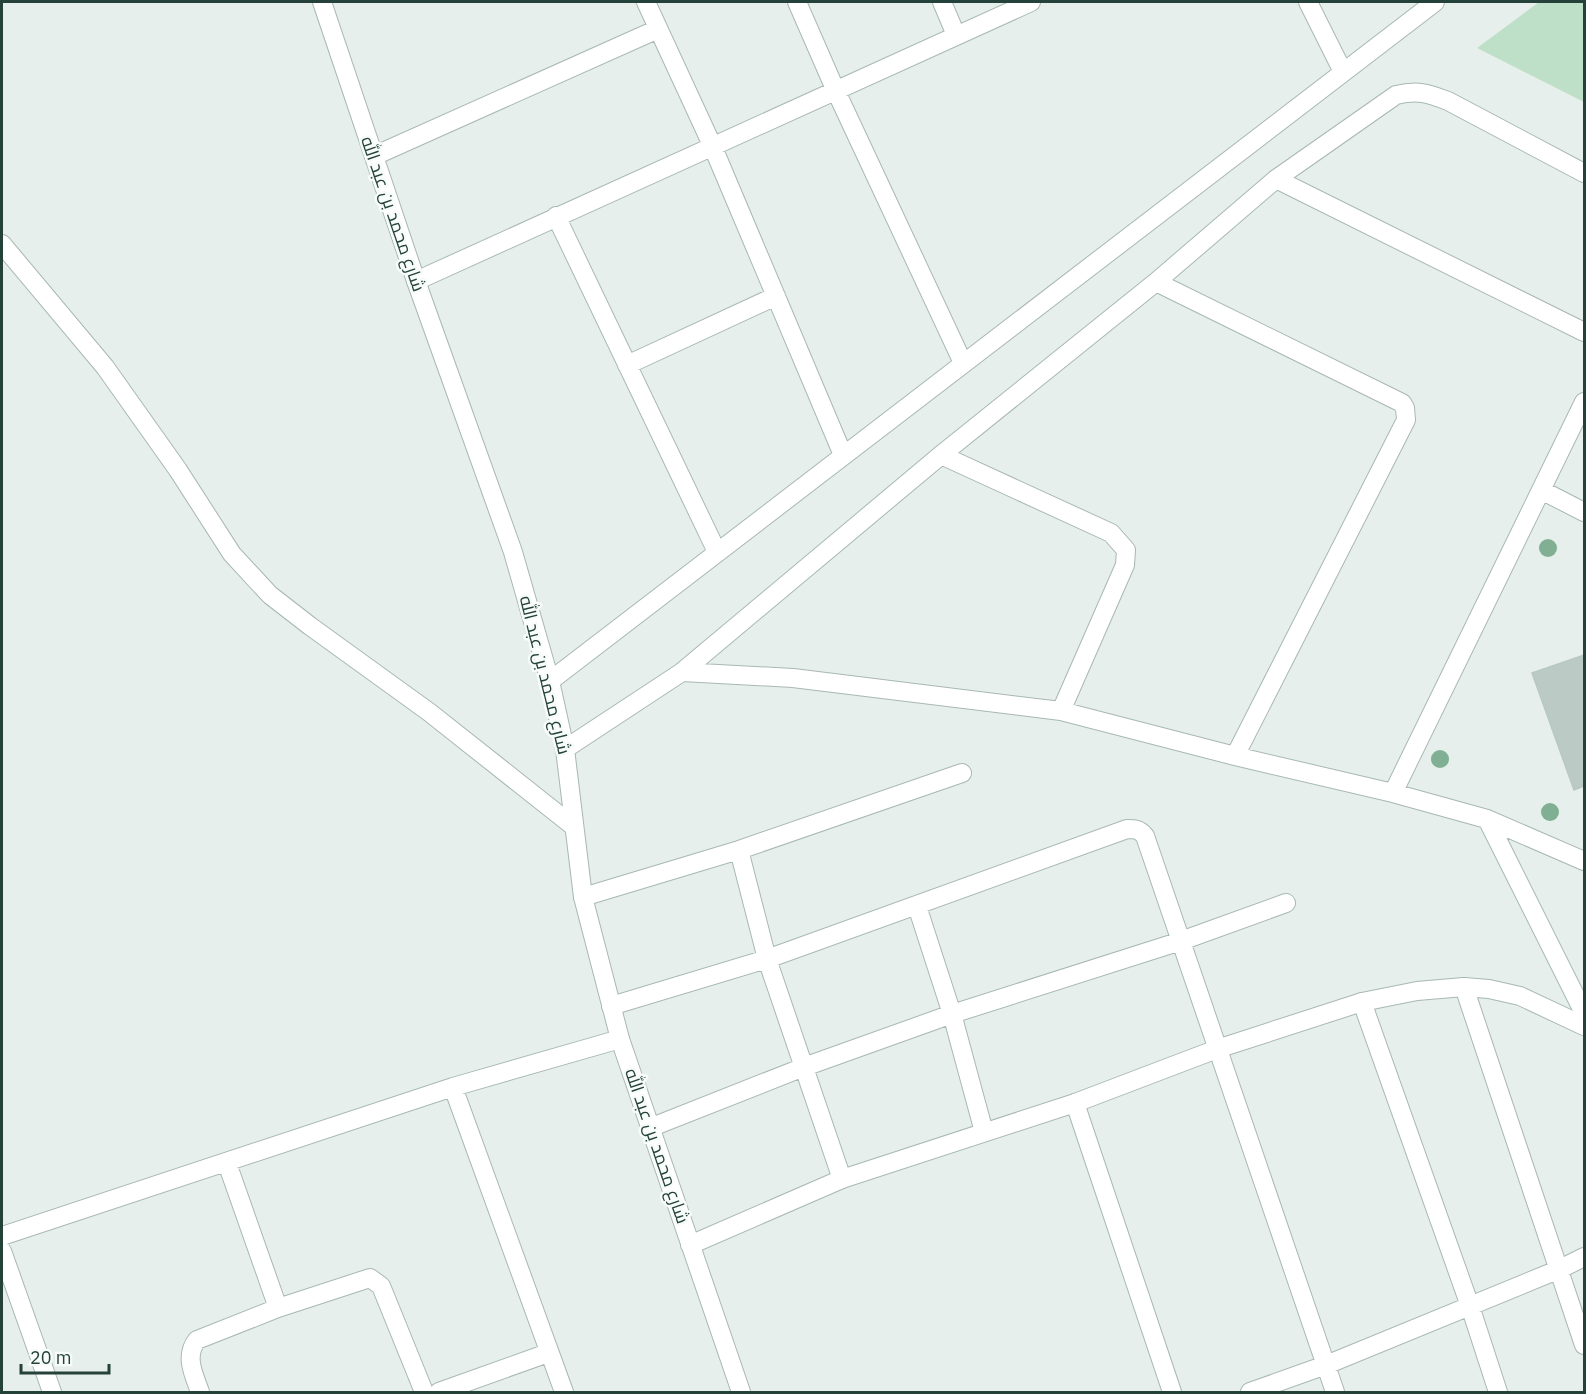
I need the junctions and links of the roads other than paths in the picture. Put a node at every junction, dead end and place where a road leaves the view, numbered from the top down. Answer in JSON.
{"nodes":[{"id":1,"x":322,"y":2,"type":"edge"},
{"id":2,"x":646,"y":2,"type":"edge"},
{"id":3,"x":797,"y":2,"type":"edge"},
{"id":4,"x":942,"y":2,"type":"edge"},
{"id":5,"x":1031,"y":2,"type":"edge"},
{"id":6,"x":1308,"y":2,"type":"edge"},
{"id":7,"x":1435,"y":2,"type":"edge"},
{"id":8,"x":658,"y":29,"type":"junction"},
{"id":9,"x":956,"y":35,"type":"junction"},
{"id":10,"x":1343,"y":72,"type":"junction"},
{"id":11,"x":836,"y":89,"type":"junction"},
{"id":12,"x":712,"y":146,"type":"junction"},
{"id":13,"x":374,"y":156,"type":"junction"},
{"id":14,"x":1584,"y":173,"type":"edge"},
{"id":15,"x":1276,"y":179,"type":"junction"},
{"id":16,"x":556,"y":216,"type":"junction"},
{"id":17,"x":2,"y":244,"type":"edge"},
{"id":18,"x":416,"y":281,"type":"junction"},
{"id":19,"x":1156,"y":282,"type":"junction"},
{"id":20,"x":776,"y":297,"type":"junction"},
{"id":21,"x":1584,"y":332,"type":"edge"},
{"id":22,"x":963,"y":363,"type":"junction"},
{"id":23,"x":627,"y":365,"type":"junction"},
{"id":24,"x":1584,"y":402,"type":"edge"},
{"id":25,"x":843,"y":455,"type":"junction"},
{"id":26,"x":941,"y":455,"type":"junction"},
{"id":27,"x":1543,"y":491,"type":"junction"},
{"id":28,"x":1584,"y":512,"type":"edge"},
{"id":29,"x":717,"y":552,"type":"junction"},
{"id":30,"x":682,"y":672,"type":"junction"},
{"id":31,"x":550,"y":681,"type":"junction"},
{"id":32,"x":1061,"y":711,"type":"junction"},
{"id":33,"x":565,"y":749,"type":"junction"},
{"id":34,"x":1235,"y":756,"type":"junction"},
{"id":35,"x":962,"y":773,"type":"dead end"},
{"id":36,"x":1393,"y":793,"type":"junction"},
{"id":37,"x":1487,"y":819,"type":"junction"},
{"id":38,"x":573,"y":826,"type":"junction"},
{"id":39,"x":739,"y":850,"type":"junction"},
{"id":40,"x":1584,"y":861,"type":"edge"},
{"id":41,"x":582,"y":897,"type":"junction"},
{"id":42,"x":1286,"y":903,"type":"dead end"},
{"id":43,"x":917,"y":906,"type":"junction"},
{"id":44,"x":1181,"y":941,"type":"junction"},
{"id":45,"x":767,"y":959,"type":"junction"},
{"id":46,"x":1464,"y":987,"type":"junction"},
{"id":47,"x":1362,"y":1002,"type":"junction"},
{"id":48,"x":611,"y":1006,"type":"junction"},
{"id":49,"x":1584,"y":1013,"type":"edge"},
{"id":50,"x":952,"y":1014,"type":"junction"},
{"id":51,"x":1584,"y":1026,"type":"edge"},
{"id":52,"x":620,"y":1040,"type":"junction"},
{"id":53,"x":1217,"y":1049,"type":"junction"},
{"id":54,"x":804,"y":1067,"type":"junction"},
{"id":55,"x":453,"y":1087,"type":"junction"},
{"id":56,"x":1075,"y":1103,"type":"junction"},
{"id":57,"x":652,"y":1127,"type":"junction"},
{"id":58,"x":984,"y":1132,"type":"junction"},
{"id":59,"x":227,"y":1162,"type":"junction"},
{"id":60,"x":842,"y":1179,"type":"junction"},
{"id":61,"x":2,"y":1236,"type":"edge"},
{"id":62,"x":690,"y":1245,"type":"junction"},
{"id":63,"x":2,"y":1251,"type":"edge"},
{"id":64,"x":1584,"y":1257,"type":"edge"},
{"id":65,"x":1560,"y":1269,"type":"junction"},
{"id":66,"x":1470,"y":1306,"type":"junction"},
{"id":67,"x":278,"y":1308,"type":"junction"},
{"id":68,"x":1584,"y":1345,"type":"edge"},
{"id":69,"x":548,"y":1353,"type":"junction"},
{"id":70,"x":1326,"y":1365,"type":"junction"},
{"id":71,"x":52,"y":1392,"type":"edge"},
{"id":72,"x":200,"y":1392,"type":"edge"},
{"id":73,"x":424,"y":1392,"type":"edge"},
{"id":74,"x":439,"y":1392,"type":"edge"},
{"id":75,"x":564,"y":1392,"type":"edge"},
{"id":76,"x":741,"y":1392,"type":"edge"},
{"id":77,"x":1172,"y":1392,"type":"edge"},
{"id":78,"x":1250,"y":1392,"type":"edge"},
{"id":79,"x":1335,"y":1392,"type":"edge"},
{"id":80,"x":1498,"y":1392,"type":"edge"}],
"edges":[{"from":1,"to":13,"type":"street","name":"شارع محمد بن عبد الله"},
{"from":2,"to":8,"type":"street"},
{"from":3,"to":11,"type":"street"},
{"from":4,"to":9,"type":"street"},
{"from":5,"to":9,"type":"street"},
{"from":6,"to":10,"type":"street"},
{"from":7,"to":10,"type":"street"},
{"from":8,"to":12,"type":"street"},
{"from":8,"to":13,"type":"street"},
{"from":9,"to":11,"type":"street"},
{"from":10,"to":22,"type":"street"},
{"from":11,"to":12,"type":"street"},
{"from":11,"to":22,"type":"street"},
{"from":12,"to":16,"type":"street"},
{"from":12,"to":20,"type":"street"},
{"from":13,"to":18,"type":"street","name":"شارع محمد بن عبد الله"},
{"from":14,"to":15,"type":"street"},
{"from":15,"to":19,"type":"street"},
{"from":15,"to":21,"type":"street"},
{"from":16,"to":18,"type":"street"},
{"from":16,"to":23,"type":"street"},
{"from":17,"to":38,"type":"street"},
{"from":18,"to":31,"type":"street","name":"شارع محمد بن عبد الله"},
{"from":19,"to":26,"type":"street"},
{"from":19,"to":34,"type":"street"},
{"from":20,"to":23,"type":"street"},
{"from":20,"to":25,"type":"street"},
{"from":22,"to":25,"type":"street"},
{"from":23,"to":29,"type":"street"},
{"from":24,"to":27,"type":"street"},
{"from":25,"to":29,"type":"street"},
{"from":26,"to":30,"type":"street"},
{"from":26,"to":32,"type":"street"},
{"from":27,"to":28,"type":"street"},
{"from":27,"to":36,"type":"street"},
{"from":29,"to":31,"type":"street"},
{"from":30,"to":32,"type":"street"},
{"from":30,"to":33,"type":"street"},
{"from":31,"to":33,"type":"street","name":"شارع محمد بن عبد الله"},
{"from":32,"to":34,"type":"street"},
{"from":33,"to":38,"type":"street","name":"شارع محمد بن عبد الله"},
{"from":34,"to":36,"type":"street"},
{"from":35,"to":39,"type":"street"},
{"from":36,"to":37,"type":"street"},
{"from":37,"to":40,"type":"street"},
{"from":37,"to":49,"type":"street"},
{"from":38,"to":41,"type":"street","name":"شارع محمد بن عبد الله"},
{"from":39,"to":41,"type":"street"},
{"from":39,"to":45,"type":"street"},
{"from":41,"to":48,"type":"street","name":"شارع محمد بن عبد الله"},
{"from":42,"to":44,"type":"street"},
{"from":43,"to":44,"type":"street"},
{"from":43,"to":45,"type":"street"},
{"from":43,"to":50,"type":"street"},
{"from":44,"to":50,"type":"street"},
{"from":44,"to":53,"type":"street"},
{"from":45,"to":48,"type":"street"},
{"from":45,"to":54,"type":"street"},
{"from":46,"to":47,"type":"street"},
{"from":46,"to":51,"type":"street"},
{"from":46,"to":65,"type":"street"},
{"from":47,"to":53,"type":"street"},
{"from":47,"to":66,"type":"street"},
{"from":48,"to":52,"type":"street","name":"شارع محمد بن عبد الله"},
{"from":50,"to":54,"type":"street"},
{"from":50,"to":58,"type":"street"},
{"from":52,"to":55,"type":"street"},
{"from":52,"to":57,"type":"street","name":"شارع محمد بن عبد الله"},
{"from":53,"to":56,"type":"street"},
{"from":53,"to":70,"type":"street"},
{"from":54,"to":57,"type":"street"},
{"from":54,"to":60,"type":"street"},
{"from":55,"to":59,"type":"street"},
{"from":55,"to":69,"type":"street"},
{"from":56,"to":58,"type":"street"},
{"from":56,"to":77,"type":"street"},
{"from":57,"to":62,"type":"street","name":"شارع محمد بن عبد الله"},
{"from":58,"to":60,"type":"street"},
{"from":59,"to":61,"type":"street"},
{"from":59,"to":67,"type":"street"},
{"from":60,"to":62,"type":"street"},
{"from":62,"to":76,"type":"street","name":"شارع محمد بن عبد الله"},
{"from":63,"to":71,"type":"street"},
{"from":64,"to":65,"type":"street"},
{"from":65,"to":66,"type":"street"},
{"from":65,"to":68,"type":"street"},
{"from":66,"to":70,"type":"street"},
{"from":66,"to":80,"type":"street"},
{"from":67,"to":72,"type":"street"},
{"from":67,"to":73,"type":"street"},
{"from":69,"to":74,"type":"street"},
{"from":69,"to":75,"type":"street"},
{"from":70,"to":78,"type":"street"},
{"from":70,"to":79,"type":"street"}]}
